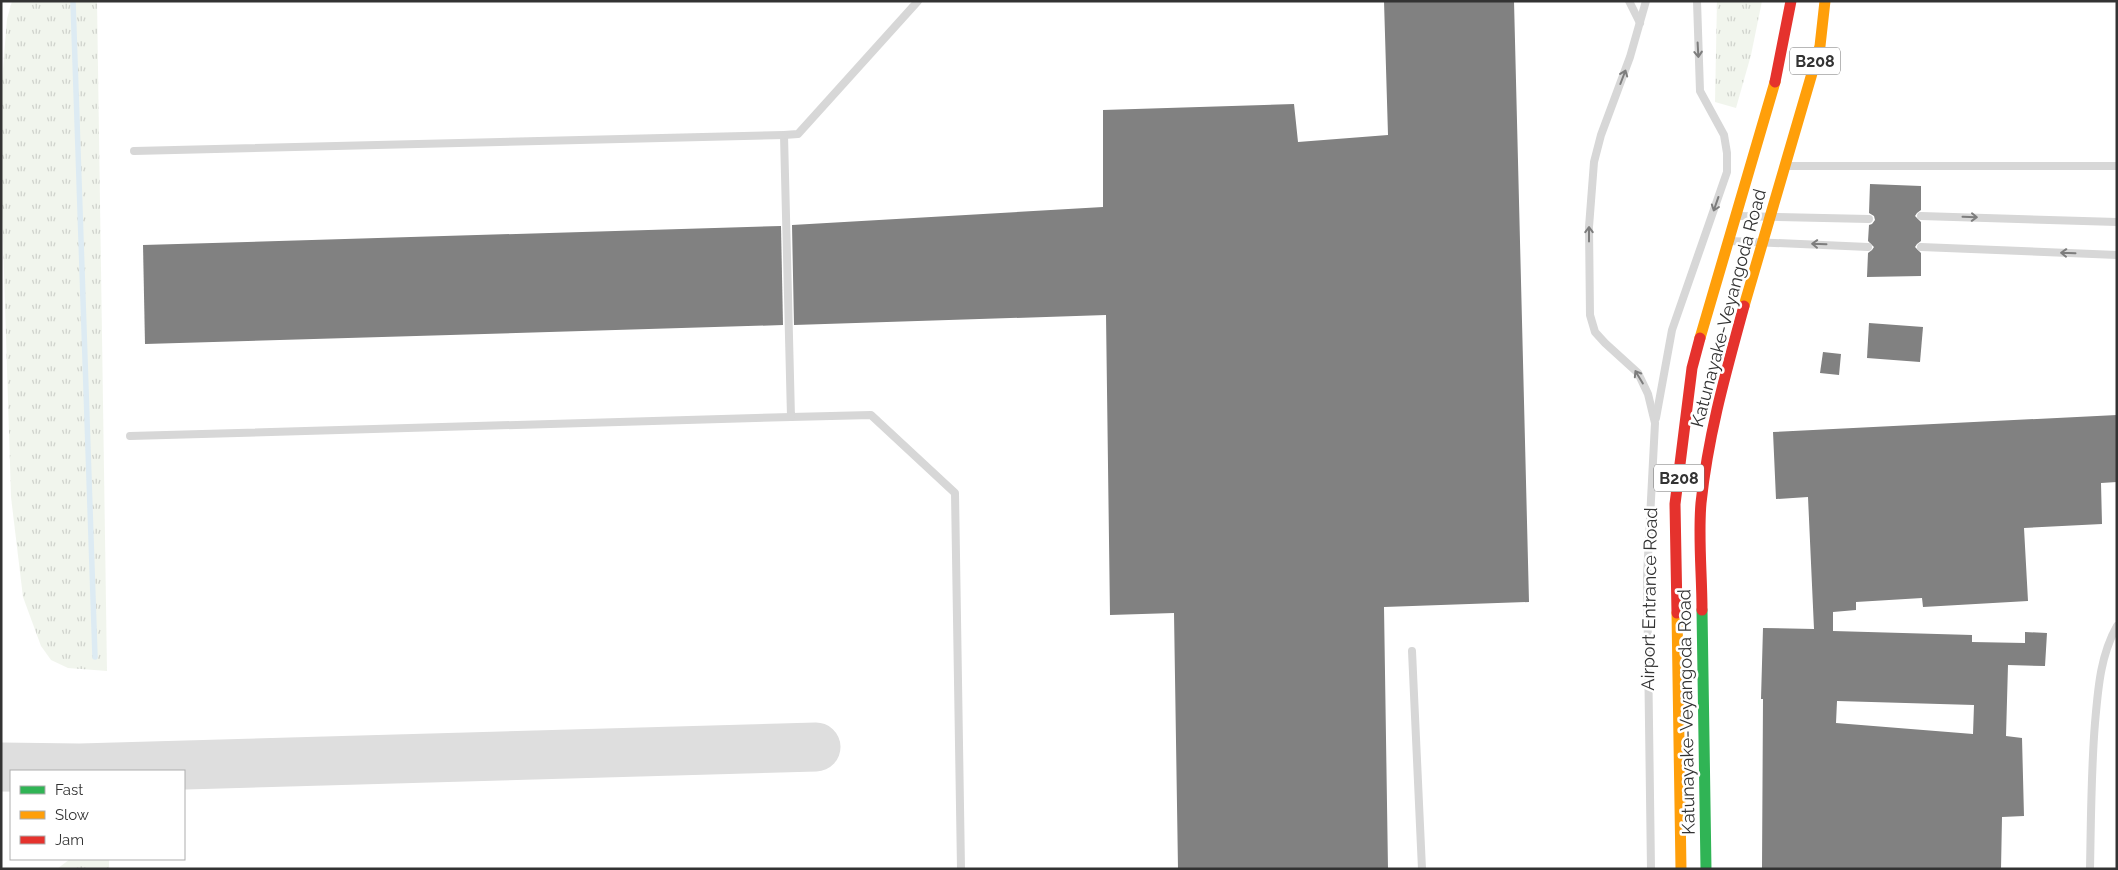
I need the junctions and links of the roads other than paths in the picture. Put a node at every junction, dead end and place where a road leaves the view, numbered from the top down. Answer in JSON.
{"nodes":[{"id":1,"x":918,"y":1,"type":"edge"},
{"id":2,"x":1629,"y":1,"type":"edge"},
{"id":3,"x":1646,"y":1,"type":"edge"},
{"id":4,"x":1697,"y":1,"type":"edge"},
{"id":5,"x":1791,"y":1,"type":"edge"},
{"id":6,"x":1825,"y":1,"type":"edge"},
{"id":7,"x":1640,"y":23,"type":"junction"},
{"id":8,"x":784,"y":135,"type":"junction"},
{"id":9,"x":134,"y":150,"type":"dead end"},
{"id":10,"x":1786,"y":166,"type":"junction"},
{"id":11,"x":2117,"y":166,"type":"edge"},
{"id":12,"x":1736,"y":216,"type":"junction"},
{"id":13,"x":1921,"y":216,"type":"dead end"},
{"id":14,"x":1770,"y":217,"type":"junction"},
{"id":15,"x":1869,"y":219,"type":"dead end"},
{"id":16,"x":2117,"y":222,"type":"edge"},
{"id":17,"x":1728,"y":241,"type":"junction"},
{"id":18,"x":1764,"y":242,"type":"junction"},
{"id":19,"x":1868,"y":246,"type":"dead end"},
{"id":20,"x":1921,"y":247,"type":"dead end"},
{"id":21,"x":2117,"y":255,"type":"edge"},
{"id":22,"x":791,"y":417,"type":"junction"},
{"id":23,"x":1655,"y":423,"type":"junction"},
{"id":24,"x":130,"y":436,"type":"dead end"},
{"id":25,"x":2117,"y":626,"type":"edge"},
{"id":26,"x":1412,"y":651,"type":"dead end"},
{"id":27,"x":961,"y":869,"type":"edge"},
{"id":28,"x":1422,"y":869,"type":"edge"},
{"id":29,"x":1651,"y":869,"type":"edge"},
{"id":30,"x":1682,"y":869,"type":"edge"},
{"id":31,"x":1706,"y":869,"type":"edge"},
{"id":32,"x":2090,"y":869,"type":"edge"}],
"edges":[{"from":1,"to":8,"type":"lane"},
{"from":2,"to":7,"type":"lane"},
{"from":3,"to":7,"type":"lane","name":"Airport Entrance Road"},
{"from":4,"to":23,"type":"lane","one_way":true},
{"from":5,"to":12,"type":"main road","name":"Katunayake-Veyangoda Road","number":"B208"},
{"from":6,"to":10,"type":"main road","name":"Katunayake-Veyangoda Road","number":"B208"},
{"from":23,"to":7,"type":"lane","name":"Airport Entrance Road","one_way":true},
{"from":8,"to":9,"type":"lane"},
{"from":8,"to":22,"type":"lane"},
{"from":10,"to":11,"type":"lane"},
{"from":10,"to":14,"type":"main road","name":"Katunayake-Veyangoda Road","number":"B208"},
{"from":12,"to":14,"type":"lane"},
{"from":12,"to":17,"type":"main road","name":"Katunayake-Veyangoda Road","number":"B208"},
{"from":13,"to":16,"type":"lane","one_way":true},
{"from":14,"to":15,"type":"lane"},
{"from":14,"to":18,"type":"main road","name":"Katunayake-Veyangoda Road","number":"B208"},
{"from":17,"to":18,"type":"lane"},
{"from":17,"to":30,"type":"main road","name":"Katunayake-Veyangoda Road","number":"B208"},
{"from":19,"to":18,"type":"lane","one_way":true},
{"from":18,"to":31,"type":"main road","name":"Katunayake-Veyangoda Road","number":"B208"},
{"from":21,"to":20,"type":"lane","one_way":true},
{"from":22,"to":24,"type":"lane"},
{"from":22,"to":27,"type":"lane"},
{"from":23,"to":29,"type":"lane","name":"Airport Entrance Road"},
{"from":25,"to":32,"type":"lane"},
{"from":26,"to":28,"type":"lane"}]}
